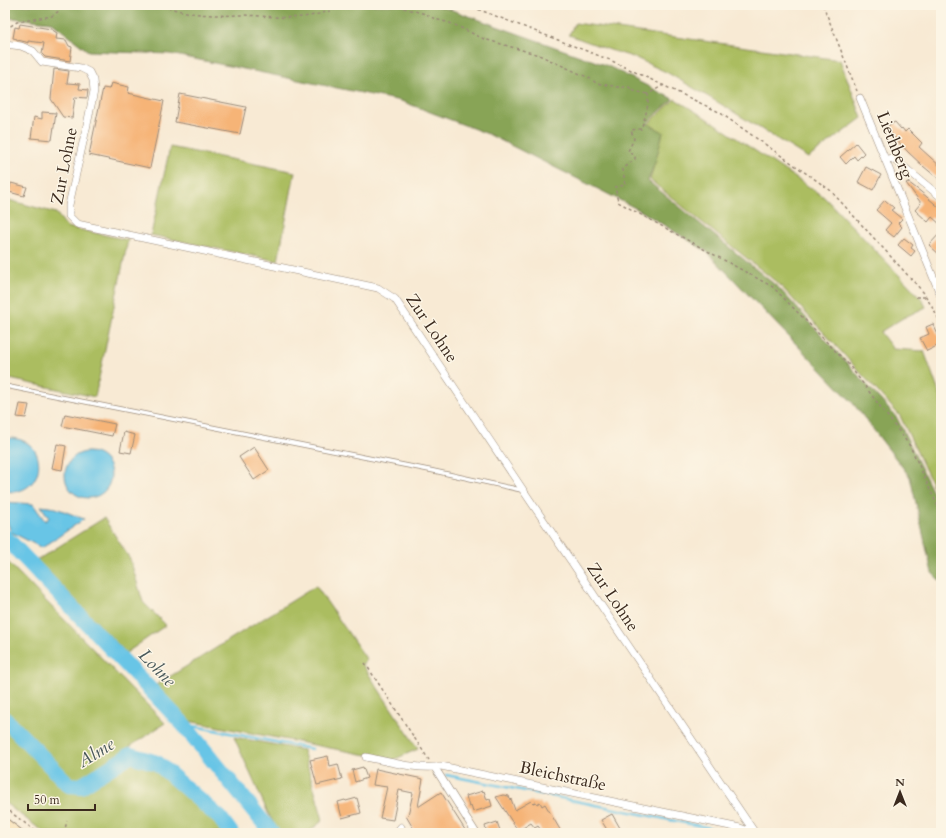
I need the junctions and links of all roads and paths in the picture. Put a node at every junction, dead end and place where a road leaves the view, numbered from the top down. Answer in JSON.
{"nodes":[{"id":1,"x":67,"y":5,"type":"edge"},
{"id":2,"x":162,"y":5,"type":"edge"},
{"id":3,"x":348,"y":5,"type":"edge"},
{"id":4,"x":392,"y":5,"type":"edge"},
{"id":5,"x":467,"y":5,"type":"edge"},
{"id":6,"x":822,"y":5,"type":"edge"},
{"id":7,"x":5,"y":44,"type":"edge"},
{"id":8,"x":664,"y":85,"type":"junction"},
{"id":9,"x":648,"y":94,"type":"junction"},
{"id":10,"x":860,"y":98,"type":"joint"},
{"id":11,"x":885,"y":160,"type":"junction"},
{"id":12,"x":941,"y":197,"type":"edge"},
{"id":13,"x":941,"y":296,"type":"edge"},
{"id":14,"x":916,"y":297,"type":"dead end"},
{"id":15,"x":927,"y":297,"type":"junction"},
{"id":16,"x":941,"y":323,"type":"edge"},
{"id":17,"x":5,"y":386,"type":"edge"},
{"id":18,"x":522,"y":490,"type":"junction"},
{"id":19,"x":941,"y":513,"type":"edge"},
{"id":20,"x":365,"y":663,"type":"dead end"},
{"id":21,"x":366,"y":757,"type":"dead end"},
{"id":22,"x":434,"y":768,"type":"junction"},
{"id":23,"x":5,"y":808,"type":"edge"},
{"id":24,"x":67,"y":821,"type":"dead end"},
{"id":25,"x":5,"y":824,"type":"edge"},
{"id":26,"x":17,"y":833,"type":"edge"},
{"id":27,"x":38,"y":833,"type":"edge"},
{"id":28,"x":64,"y":833,"type":"edge"},
{"id":29,"x":476,"y":833,"type":"edge"},
{"id":30,"x":754,"y":833,"type":"edge"}],
"edges":[{"from":1,"to":7,"type":"path"},
{"from":2,"to":3,"type":"path"},
{"from":4,"to":9,"type":"path"},
{"from":5,"to":8,"type":"path"},
{"from":6,"to":10,"type":"path","name":"Liethberg"},
{"from":7,"to":18,"type":"street","name":"Zur Lohne"},
{"from":8,"to":9,"type":"path"},
{"from":8,"to":15,"type":"path"},
{"from":9,"to":19,"type":"path"},
{"from":10,"to":11,"type":"street","name":"Liethberg"},
{"from":11,"to":12,"type":"street"},
{"from":11,"to":13,"type":"street","name":"Liethberg"},
{"from":14,"to":15,"type":"path"},
{"from":15,"to":16,"type":"path"},
{"from":17,"to":18,"type":"lane"},
{"from":18,"to":30,"type":"street","name":"Zur Lohne"},
{"from":20,"to":22,"type":"path"},
{"from":21,"to":22,"type":"street","name":"Bleichstraße"},
{"from":22,"to":29,"type":"street"},
{"from":22,"to":30,"type":"street","name":"Bleichstraße"},
{"from":23,"to":27,"type":"path"},
{"from":24,"to":28,"type":"path"},
{"from":25,"to":26,"type":"street"}]}
